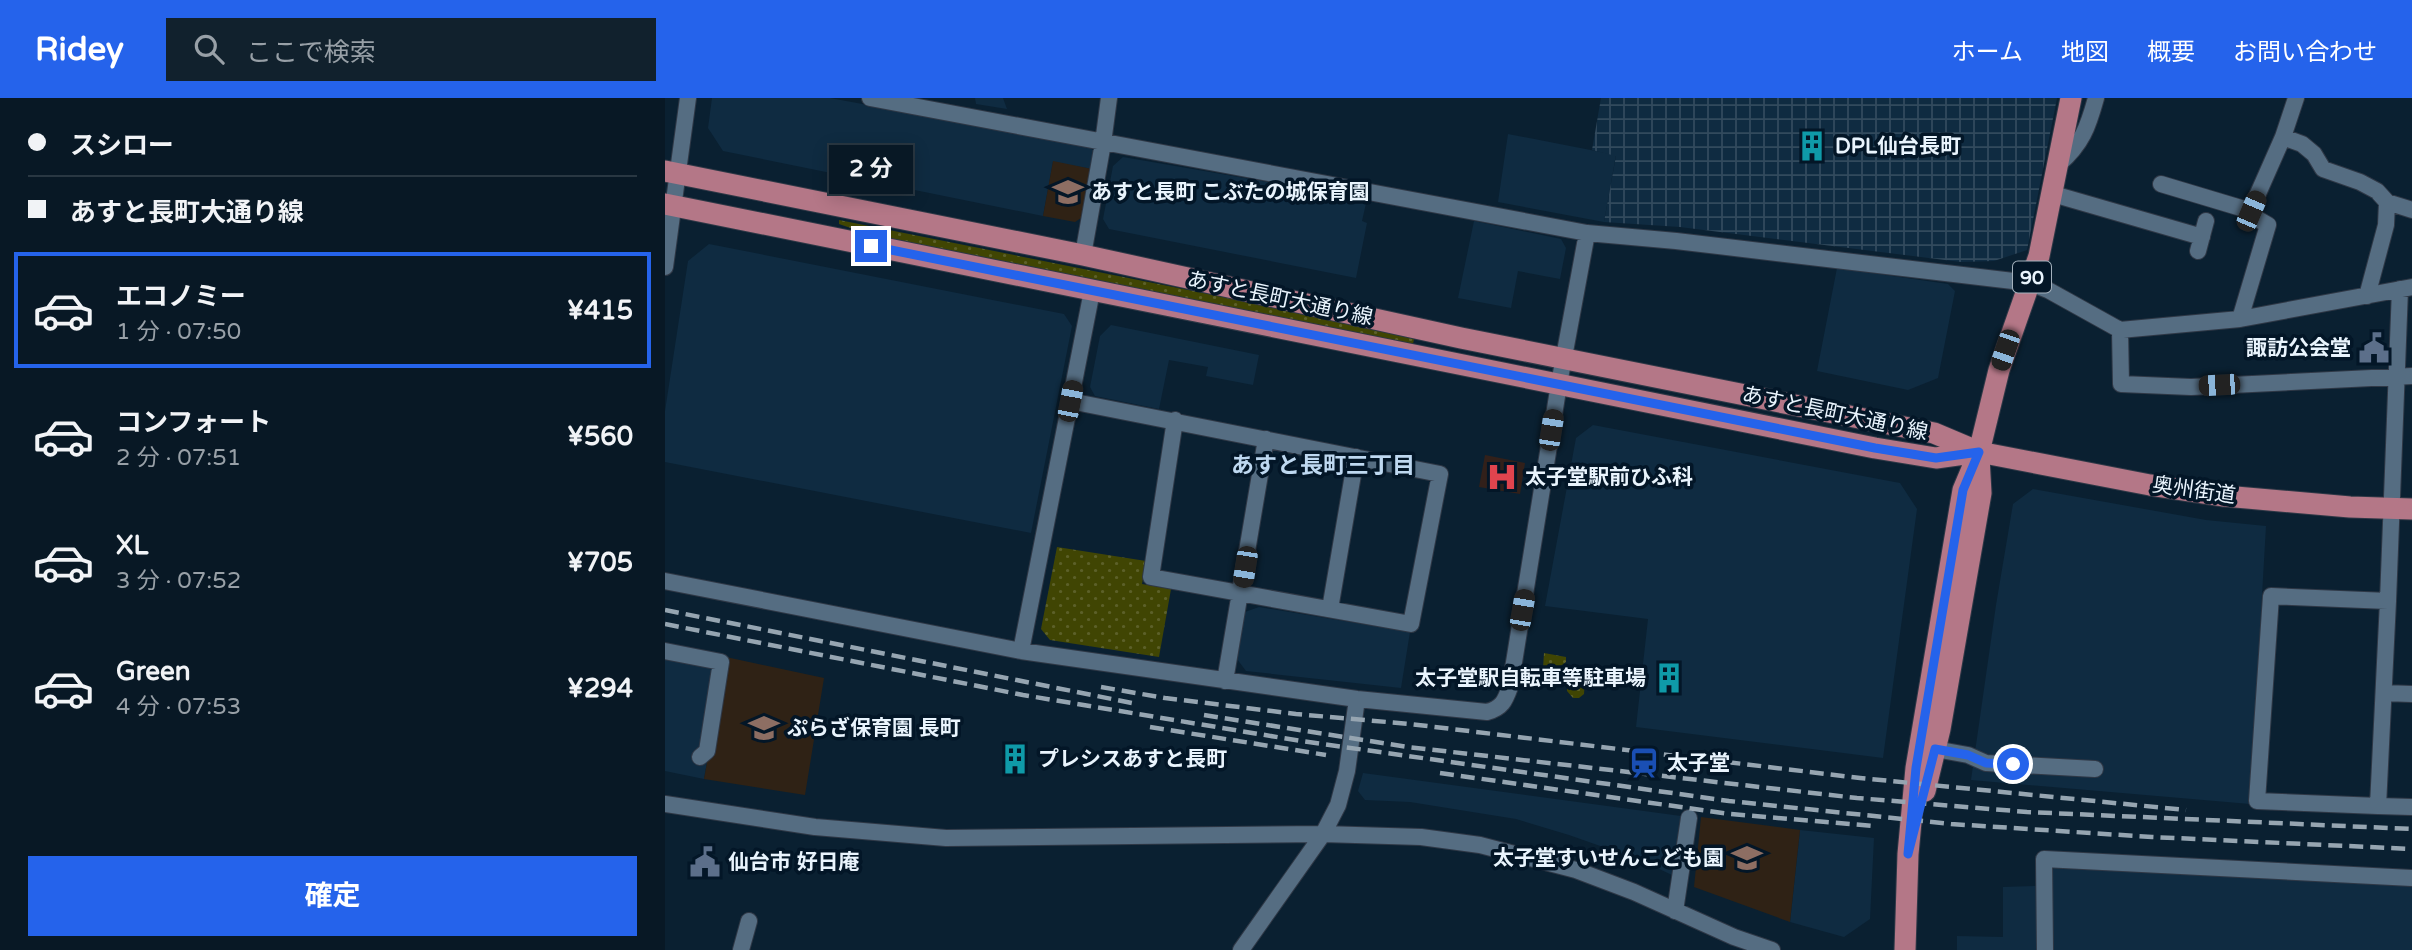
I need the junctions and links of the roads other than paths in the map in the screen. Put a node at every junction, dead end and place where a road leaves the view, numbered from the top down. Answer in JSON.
{"nodes":[{"id":1,"x":688,"y":98,"type":"edge"},
{"id":2,"x":870,"y":98,"type":"edge"},
{"id":3,"x":1109,"y":98,"type":"edge"},
{"id":4,"x":2071,"y":98,"type":"edge"},
{"id":5,"x":2097,"y":98,"type":"edge"},
{"id":6,"x":2296,"y":98,"type":"edge"},
{"id":7,"x":2283,"y":137,"type":"junction"},
{"id":8,"x":1103,"y":143,"type":"junction"},
{"id":9,"x":2059,"y":164,"type":"junction"},
{"id":10,"x":671,"y":173,"type":"edge"},
{"id":11,"x":2161,"y":184,"type":"dead end"},
{"id":12,"x":2053,"y":194,"type":"junction"},
{"id":13,"x":2387,"y":202,"type":"junction"},
{"id":14,"x":670,"y":205,"type":"edge"},
{"id":15,"x":2412,"y":209,"type":"edge"},
{"id":16,"x":2251,"y":211,"type":"junction"},
{"id":17,"x":1587,"y":233,"type":"junction"},
{"id":18,"x":2202,"y":236,"type":"dead end"},
{"id":19,"x":1083,"y":256,"type":"junction"},
{"id":20,"x":665,"y":267,"type":"edge"},
{"id":21,"x":2030,"y":283,"type":"junction"},
{"id":22,"x":2406,"y":288,"type":"edge"},
{"id":23,"x":1092,"y":291,"type":"junction"},
{"id":24,"x":2367,"y":296,"type":"junction"},
{"id":25,"x":2241,"y":320,"type":"junction"},
{"id":26,"x":2120,"y":330,"type":"junction"},
{"id":27,"x":1564,"y":358,"type":"junction"},
{"id":28,"x":2405,"y":376,"type":"edge"},
{"id":29,"x":1559,"y":384,"type":"junction"},
{"id":30,"x":1070,"y":401,"type":"junction"},
{"id":31,"x":1175,"y":420,"type":"junction"},
{"id":32,"x":1266,"y":439,"type":"junction"},
{"id":33,"x":1979,"y":452,"type":"junction"},
{"id":34,"x":1356,"y":457,"type":"junction"},
{"id":35,"x":2402,"y":509,"type":"edge"},
{"id":36,"x":665,"y":580,"type":"edge"},
{"id":37,"x":1241,"y":593,"type":"junction"},
{"id":38,"x":2388,"y":601,"type":"junction"},
{"id":39,"x":1330,"y":609,"type":"junction"},
{"id":40,"x":1021,"y":650,"type":"junction"},
{"id":41,"x":665,"y":651,"type":"edge"},
{"id":42,"x":1225,"y":681,"type":"junction"},
{"id":43,"x":2384,"y":693,"type":"junction"},
{"id":44,"x":2412,"y":694,"type":"edge"},
{"id":45,"x":1357,"y":699,"type":"junction"},
{"id":46,"x":1935,"y":749,"type":"junction"},
{"id":47,"x":700,"y":757,"type":"dead end"},
{"id":48,"x":2095,"y":769,"type":"dead end"},
{"id":49,"x":665,"y":804,"type":"edge"},
{"id":50,"x":2378,"y":806,"type":"junction"},
{"id":51,"x":2412,"y":807,"type":"edge"},
{"id":52,"x":1689,"y":818,"type":"dead end"},
{"id":53,"x":1323,"y":834,"type":"junction"},
{"id":54,"x":1908,"y":854,"type":"junction"},
{"id":55,"x":2412,"y":878,"type":"edge"},
{"id":56,"x":1675,"y":911,"type":"junction"},
{"id":57,"x":749,"y":921,"type":"dead end"},
{"id":58,"x":741,"y":950,"type":"edge"},
{"id":59,"x":1241,"y":950,"type":"edge"},
{"id":60,"x":1772,"y":950,"type":"edge"},
{"id":61,"x":1905,"y":950,"type":"edge"},
{"id":62,"x":2045,"y":950,"type":"edge"}],
"edges":[{"from":1,"to":10,"type":"street"},
{"from":2,"to":8,"type":"street"},
{"from":3,"to":8,"type":"street"},
{"from":4,"to":9,"type":"main road","number":"90"},
{"from":5,"to":9,"type":"street"},
{"from":6,"to":7,"type":"street"},
{"from":7,"to":13,"type":"street"},
{"from":7,"to":16,"type":"street"},
{"from":8,"to":17,"type":"street"},
{"from":8,"to":19,"type":"street"},
{"from":9,"to":12,"type":"main road","number":"90"},
{"from":10,"to":14,"type":"street"},
{"from":10,"to":19,"type":"main road","name":"あすと長町大通り線"},
{"from":11,"to":16,"type":"street"},
{"from":12,"to":18,"type":"street"},
{"from":12,"to":21,"type":"main road","number":"90"},
{"from":13,"to":15,"type":"street"},
{"from":13,"to":24,"type":"street"},
{"from":14,"to":20,"type":"street"},
{"from":14,"to":23,"type":"main road","name":"あすと長町大通り線"},
{"from":16,"to":25,"type":"street"},
{"from":17,"to":21,"type":"street"},
{"from":17,"to":27,"type":"street"},
{"from":19,"to":27,"type":"main road","name":"あすと長町大通り線"},
{"from":21,"to":26,"type":"street"},
{"from":21,"to":33,"type":"main road","number":"90"},
{"from":22,"to":24,"type":"street"},
{"from":22,"to":28,"type":"street"},
{"from":23,"to":29,"type":"main road","name":"あすと長町大通り線"},
{"from":23,"to":30,"type":"street"},
{"from":24,"to":25,"type":"street"},
{"from":25,"to":26,"type":"street"},
{"from":26,"to":28,"type":"street"},
{"from":27,"to":29,"type":"street"},
{"from":27,"to":33,"type":"main road","name":"あすと長町大通り線"},
{"from":28,"to":35,"type":"street"},
{"from":29,"to":33,"type":"main road","name":"あすと長町大通り線"},
{"from":29,"to":45,"type":"street"},
{"from":30,"to":31,"type":"street"},
{"from":30,"to":40,"type":"street"},
{"from":31,"to":32,"type":"street"},
{"from":31,"to":37,"type":"street"},
{"from":32,"to":34,"type":"street"},
{"from":32,"to":37,"type":"street"},
{"from":33,"to":35,"type":"main road","name":"奥州街道"},
{"from":33,"to":46,"type":"main road","number":"90"},
{"from":33,"to":54,"type":"main road","number":"90"},
{"from":34,"to":39,"type":"street"},
{"from":34,"to":39,"type":"street"},
{"from":35,"to":38,"type":"street"},
{"from":36,"to":40,"type":"street"},
{"from":37,"to":39,"type":"street"},
{"from":37,"to":42,"type":"street"},
{"from":38,"to":43,"type":"street"},
{"from":38,"to":50,"type":"street"},
{"from":40,"to":42,"type":"street"},
{"from":41,"to":47,"type":"street"},
{"from":42,"to":45,"type":"street"},
{"from":43,"to":44,"type":"street"},
{"from":43,"to":50,"type":"street"},
{"from":45,"to":53,"type":"street"},
{"from":46,"to":48,"type":"street"},
{"from":46,"to":54,"type":"main road","number":"90"},
{"from":49,"to":53,"type":"street"},
{"from":50,"to":51,"type":"street"},
{"from":52,"to":56,"type":"street"},
{"from":53,"to":56,"type":"street"},
{"from":53,"to":59,"type":"street"},
{"from":54,"to":61,"type":"main road","number":"90"},
{"from":55,"to":62,"type":"street"},
{"from":56,"to":60,"type":"street"},
{"from":57,"to":58,"type":"street"}]}
